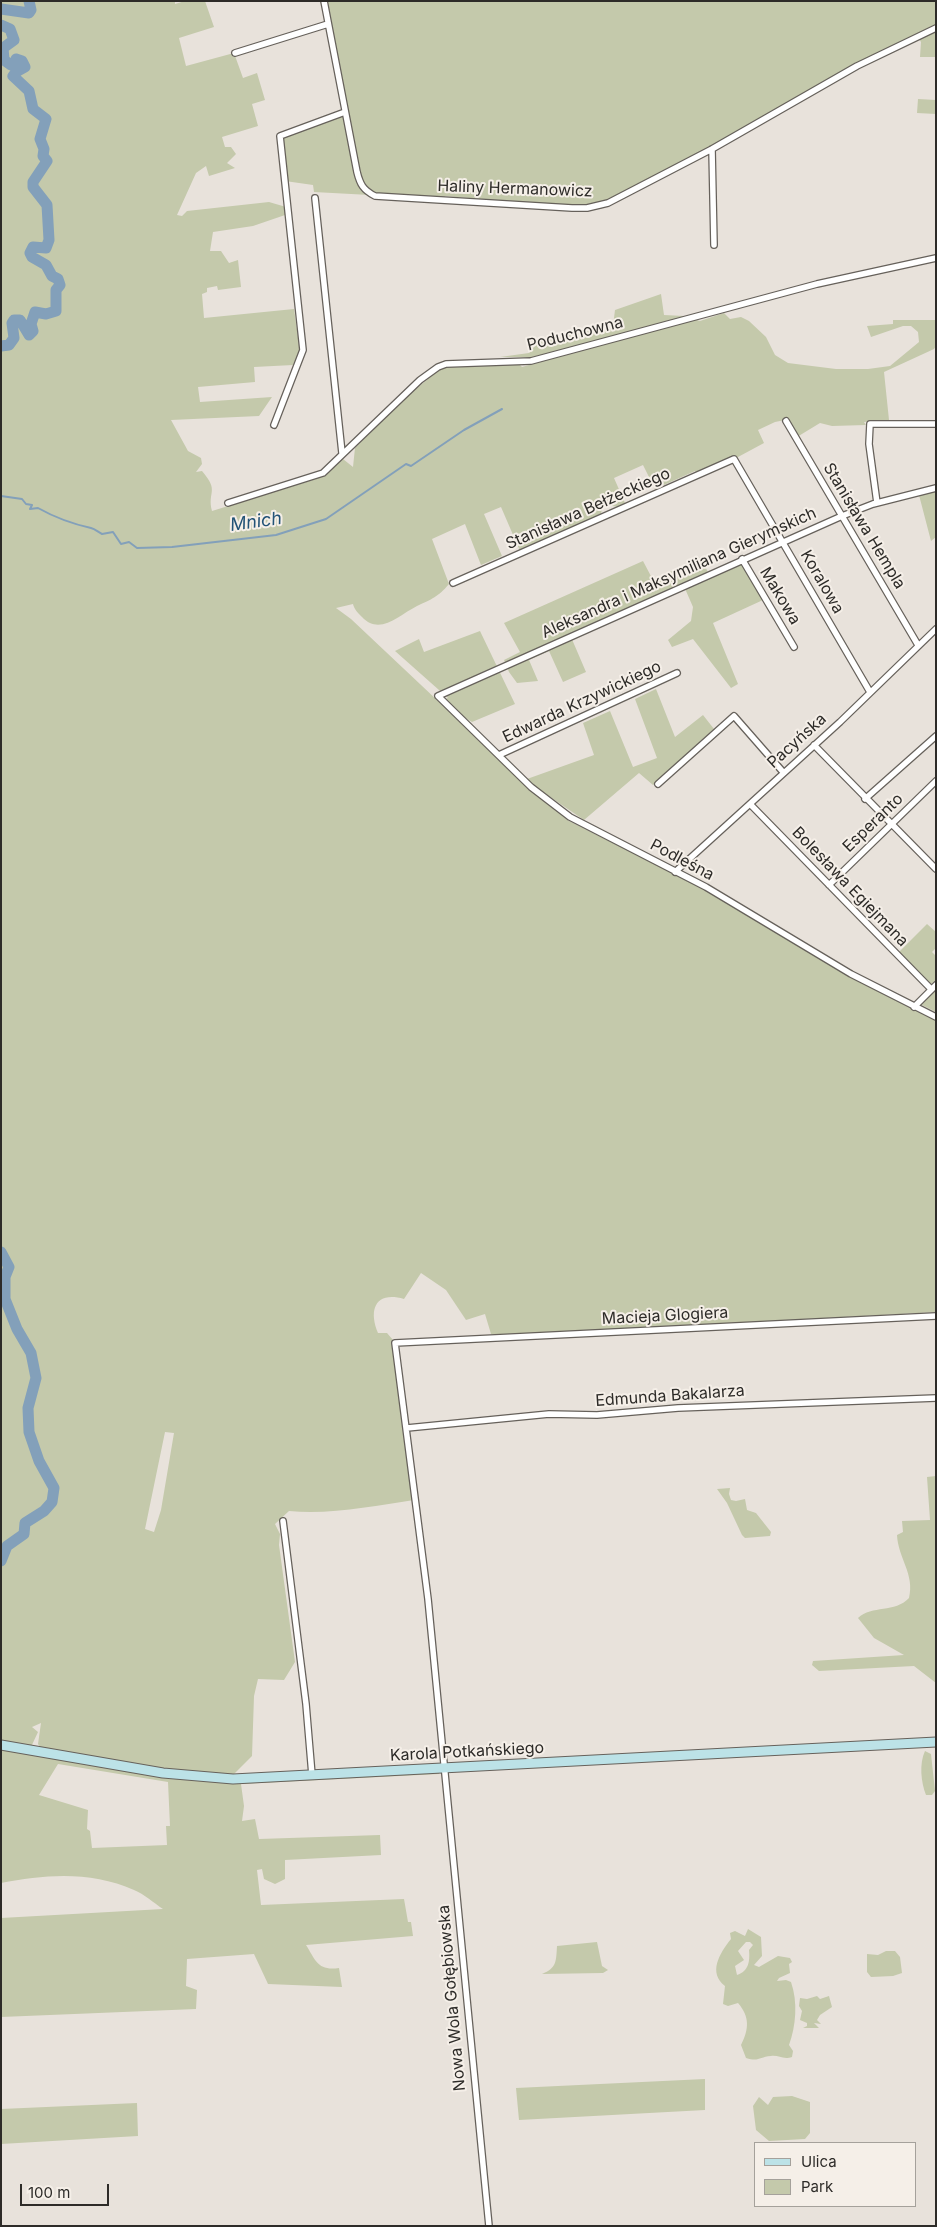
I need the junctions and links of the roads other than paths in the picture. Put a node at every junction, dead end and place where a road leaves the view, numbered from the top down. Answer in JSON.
{"nodes":[{"id":1,"x":324,"y":1,"type":"edge"},
{"id":2,"x":328,"y":24,"type":"junction"},
{"id":3,"x":936,"y":28,"type":"edge"},
{"id":4,"x":235,"y":53,"type":"dead end"},
{"id":5,"x":345,"y":112,"type":"junction"},
{"id":6,"x":712,"y":149,"type":"junction"},
{"id":7,"x":315,"y":198,"type":"dead end"},
{"id":8,"x":714,"y":245,"type":"dead end"},
{"id":9,"x":936,"y":258,"type":"edge"},
{"id":10,"x":786,"y":421,"type":"dead end"},
{"id":11,"x":274,"y":424,"type":"dead end"},
{"id":12,"x":936,"y":424,"type":"edge"},
{"id":13,"x":342,"y":454,"type":"junction"},
{"id":14,"x":734,"y":459,"type":"joint"},
{"id":15,"x":936,"y":488,"type":"edge"},
{"id":16,"x":228,"y":503,"type":"dead end"},
{"id":17,"x":877,"y":503,"type":"junction"},
{"id":18,"x":842,"y":516,"type":"junction"},
{"id":19,"x":783,"y":541,"type":"junction"},
{"id":20,"x":742,"y":559,"type":"junction"},
{"id":21,"x":453,"y":583,"type":"dead end"},
{"id":22,"x":936,"y":629,"type":"edge"},
{"id":23,"x":918,"y":645,"type":"junction"},
{"id":24,"x":794,"y":646,"type":"dead end"},
{"id":25,"x":677,"y":673,"type":"dead end"},
{"id":26,"x":870,"y":692,"type":"junction"},
{"id":27,"x":438,"y":696,"type":"joint"},
{"id":28,"x":936,"y":736,"type":"edge"},
{"id":29,"x":814,"y":745,"type":"junction"},
{"id":30,"x":499,"y":755,"type":"junction"},
{"id":31,"x":783,"y":772,"type":"junction"},
{"id":32,"x":936,"y":781,"type":"edge"},
{"id":33,"x":658,"y":784,"type":"dead end"},
{"id":34,"x":865,"y":799,"type":"junction"},
{"id":35,"x":750,"y":804,"type":"junction"},
{"id":36,"x":892,"y":824,"type":"junction"},
{"id":37,"x":936,"y":869,"type":"edge"},
{"id":38,"x":675,"y":872,"type":"junction"},
{"id":39,"x":829,"y":885,"type":"junction"},
{"id":40,"x":934,"y":987,"type":"edge"},
{"id":41,"x":914,"y":1007,"type":"junction"},
{"id":42,"x":936,"y":1017,"type":"edge"},
{"id":43,"x":936,"y":1316,"type":"edge"},
{"id":44,"x":396,"y":1343,"type":"joint"},
{"id":45,"x":936,"y":1398,"type":"edge"},
{"id":46,"x":407,"y":1428,"type":"junction"},
{"id":47,"x":283,"y":1521,"type":"dead end"},
{"id":48,"x":936,"y":1742,"type":"edge"},
{"id":49,"x":1,"y":1745,"type":"edge"},
{"id":50,"x":444,"y":1768,"type":"junction"},
{"id":51,"x":312,"y":1775,"type":"junction"},
{"id":52,"x":489,"y":2226,"type":"edge"}],
"edges":[{"from":1,"to":2,"type":"street","name":"Haliny Hermanowicz"},
{"from":2,"to":4,"type":"street"},
{"from":2,"to":5,"type":"street","name":"Haliny Hermanowicz"},
{"from":3,"to":6,"type":"street","name":"Haliny Hermanowicz"},
{"from":5,"to":6,"type":"street","name":"Haliny Hermanowicz"},
{"from":5,"to":11,"type":"street"},
{"from":6,"to":8,"type":"street"},
{"from":7,"to":13,"type":"street"},
{"from":9,"to":13,"type":"street","name":"Poduchowna"},
{"from":10,"to":18,"type":"street","name":"Stanisława Hempla"},
{"from":12,"to":17,"type":"street"},
{"from":13,"to":16,"type":"street","name":"Poduchowna"},
{"from":14,"to":19,"type":"street","name":"Koralowa"},
{"from":14,"to":21,"type":"street","name":"Stanisława Bełżeckiego"},
{"from":15,"to":17,"type":"street","name":"Aleksandra i Maksymiliana Gierymskich"},
{"from":17,"to":18,"type":"street","name":"Aleksandra i Maksymiliana Gierymskich"},
{"from":18,"to":19,"type":"street","name":"Aleksandra i Maksymiliana Gierymskich"},
{"from":18,"to":23,"type":"street","name":"Stanisława Hempla"},
{"from":19,"to":20,"type":"street","name":"Aleksandra i Maksymiliana Gierymskich"},
{"from":19,"to":26,"type":"street","name":"Koralowa"},
{"from":20,"to":24,"type":"street","name":"Makowa"},
{"from":20,"to":27,"type":"street","name":"Aleksandra i Maksymiliana Gierymskich"},
{"from":22,"to":23,"type":"street","name":"Pacyńska"},
{"from":23,"to":26,"type":"street","name":"Pacyńska"},
{"from":25,"to":30,"type":"street","name":"Edwarda Krzywickiego"},
{"from":26,"to":29,"type":"street","name":"Pacyńska"},
{"from":27,"to":30,"type":"street","name":"Podleśna"},
{"from":28,"to":34,"type":"street"},
{"from":29,"to":31,"type":"street","name":"Pacyńska"},
{"from":29,"to":34,"type":"street"},
{"from":30,"to":38,"type":"street","name":"Podleśna"},
{"from":31,"to":33,"type":"street"},
{"from":31,"to":35,"type":"street","name":"Pacyńska"},
{"from":32,"to":36,"type":"street","name":"Esperanto"},
{"from":34,"to":36,"type":"street"},
{"from":35,"to":38,"type":"street","name":"Pacyńska"},
{"from":35,"to":39,"type":"street","name":"Bolesława Egiejmana"},
{"from":36,"to":37,"type":"street"},
{"from":36,"to":39,"type":"street","name":"Esperanto"},
{"from":38,"to":41,"type":"street","name":"Podleśna"},
{"from":39,"to":40,"type":"street","name":"Bolesława Egiejmana"},
{"from":40,"to":41,"type":"street"},
{"from":41,"to":42,"type":"street","name":"Podleśna"},
{"from":43,"to":44,"type":"street","name":"Macieja Glogiera"},
{"from":44,"to":46,"type":"street","name":"Nowa Wola Gołębiowska"},
{"from":45,"to":46,"type":"street","name":"Edmunda Bakalarza"},
{"from":46,"to":50,"type":"street","name":"Nowa Wola Gołębiowska"},
{"from":47,"to":51,"type":"street"},
{"from":48,"to":50,"type":"street","name":"Karola Potkańskiego"},
{"from":49,"to":51,"type":"street","name":"Karola Potkańskiego"},
{"from":50,"to":51,"type":"street","name":"Karola Potkańskiego"},
{"from":50,"to":52,"type":"street","name":"Nowa Wola Gołębiowska"}]}
